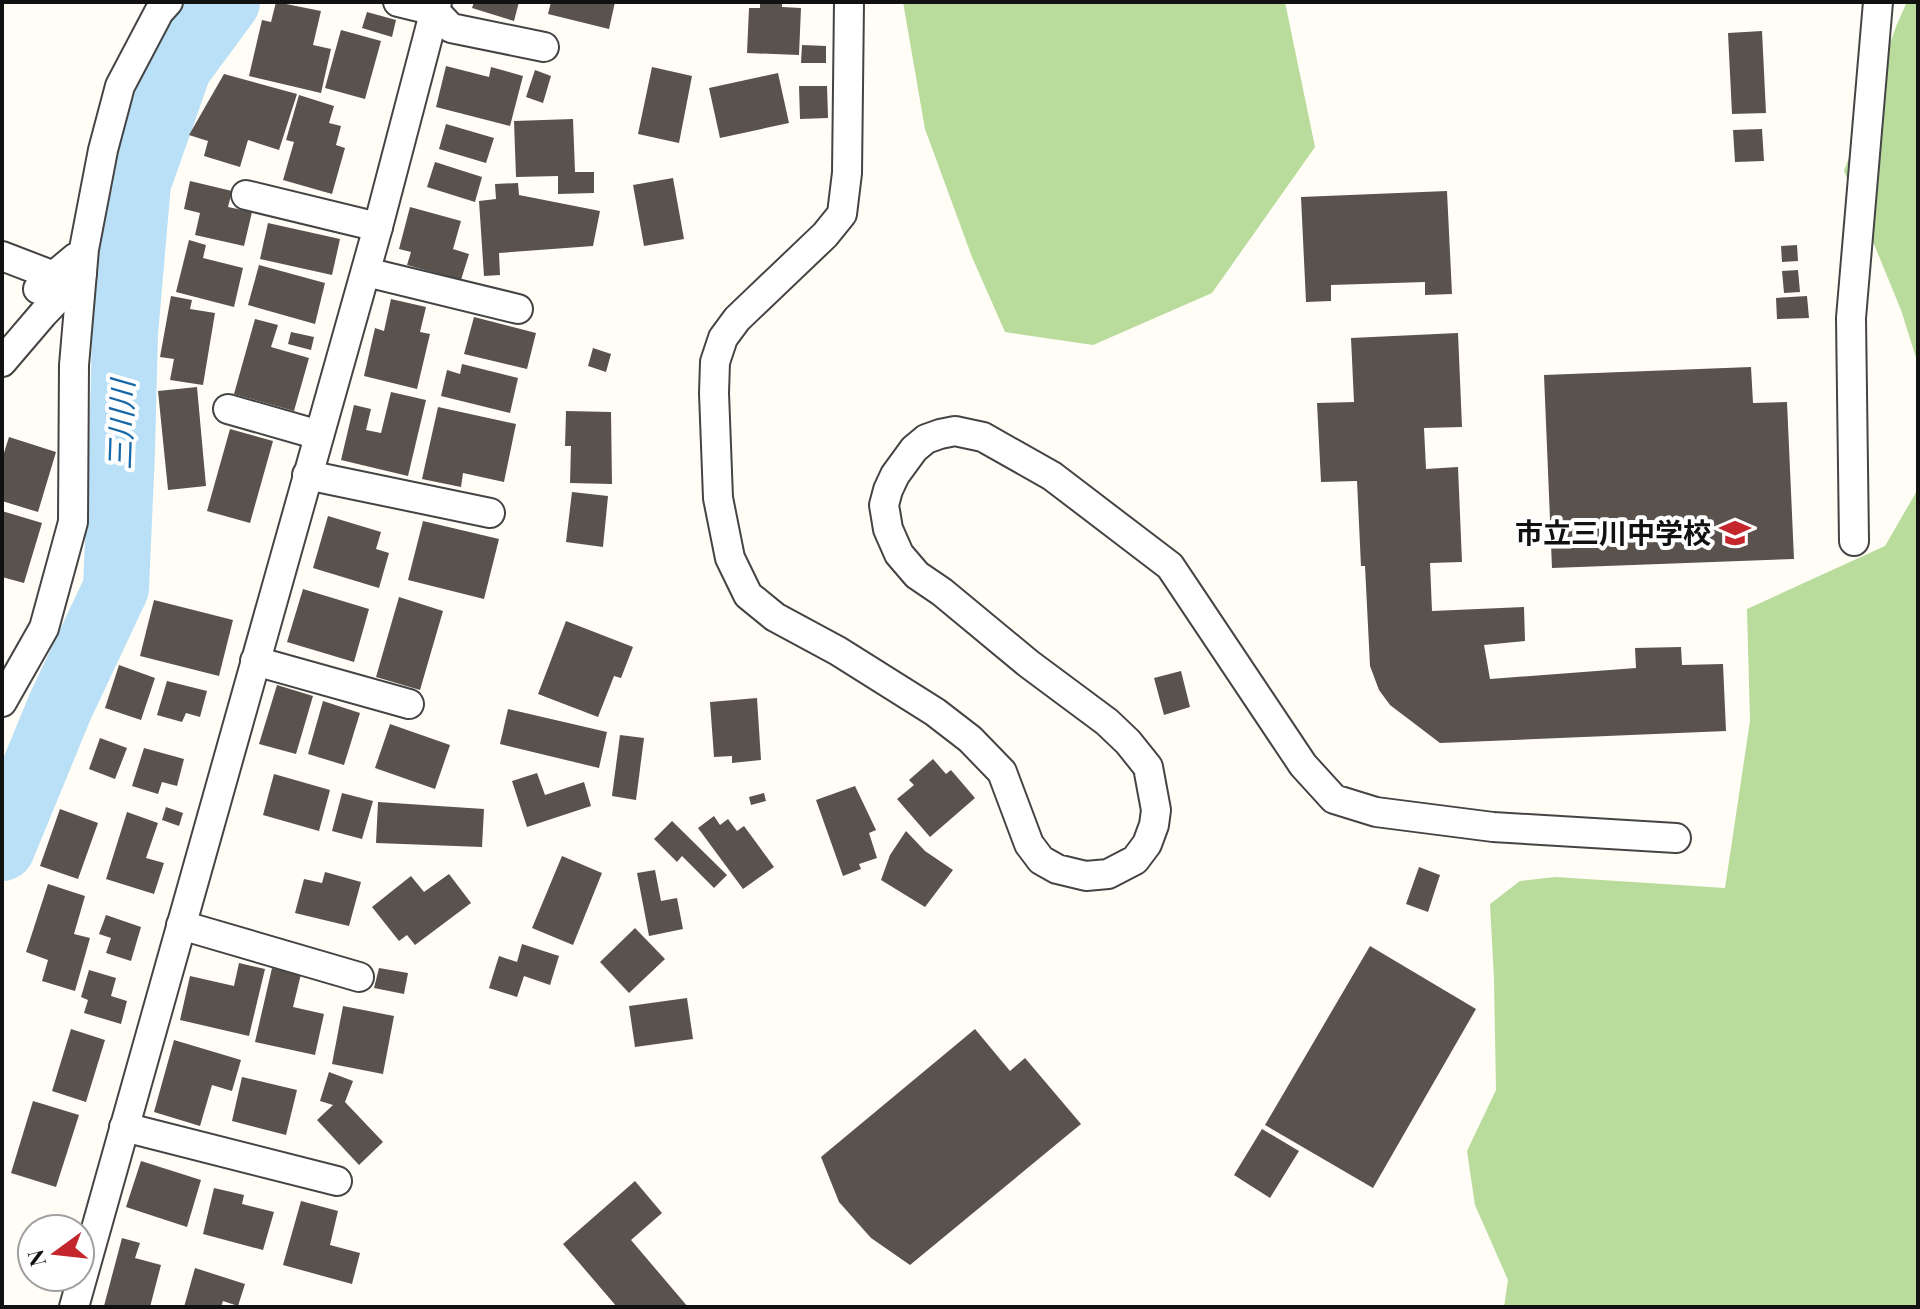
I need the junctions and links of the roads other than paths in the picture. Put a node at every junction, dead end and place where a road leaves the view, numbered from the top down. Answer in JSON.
{"nodes":[{"id":1,"x":168,"y":2,"type":"edge"},
{"id":2,"x":398,"y":2,"type":"edge"},
{"id":3,"x":849,"y":2,"type":"edge"},
{"id":4,"x":1878,"y":2,"type":"edge"},
{"id":5,"x":436,"y":6,"type":"edge"},
{"id":6,"x":544,"y":47,"type":"dead end"},
{"id":7,"x":246,"y":195,"type":"dead end"},
{"id":8,"x":378,"y":227,"type":"junction"},
{"id":9,"x":2,"y":256,"type":"edge"},
{"id":10,"x":83,"y":261,"type":"junction"},
{"id":11,"x":366,"y":272,"type":"junction"},
{"id":12,"x":518,"y":309,"type":"dead end"},
{"id":13,"x":2,"y":362,"type":"edge"},
{"id":14,"x":228,"y":409,"type":"dead end"},
{"id":15,"x":319,"y":435,"type":"junction"},
{"id":16,"x":307,"y":475,"type":"junction"},
{"id":17,"x":490,"y":513,"type":"dead end"},
{"id":18,"x":1854,"y":541,"type":"dead end"},
{"id":19,"x":255,"y":661,"type":"junction"},
{"id":20,"x":2,"y":702,"type":"edge"},
{"id":21,"x":409,"y":704,"type":"dead end"},
{"id":22,"x":1676,"y":838,"type":"dead end"},
{"id":23,"x":181,"y":925,"type":"junction"},
{"id":24,"x":359,"y":977,"type":"dead end"},
{"id":25,"x":124,"y":1127,"type":"junction"},
{"id":26,"x":337,"y":1181,"type":"dead end"},
{"id":27,"x":74,"y":1307,"type":"edge"}],
"edges":[{"from":1,"to":10,"type":"street"},
{"from":2,"to":5,"type":"street"},
{"from":3,"to":22,"type":"street"},
{"from":4,"to":18,"type":"street"},
{"from":5,"to":6,"type":"street"},
{"from":5,"to":8,"type":"street"},
{"from":7,"to":8,"type":"street"},
{"from":8,"to":11,"type":"street"},
{"from":9,"to":10,"type":"street"},
{"from":10,"to":13,"type":"street"},
{"from":10,"to":20,"type":"street"},
{"from":11,"to":12,"type":"street"},
{"from":11,"to":15,"type":"street"},
{"from":14,"to":15,"type":"street"},
{"from":15,"to":16,"type":"street"},
{"from":16,"to":17,"type":"street"},
{"from":16,"to":19,"type":"street"},
{"from":19,"to":21,"type":"street"},
{"from":19,"to":23,"type":"street"},
{"from":23,"to":24,"type":"street"},
{"from":23,"to":25,"type":"street"},
{"from":25,"to":26,"type":"street"},
{"from":25,"to":27,"type":"street"}]}
